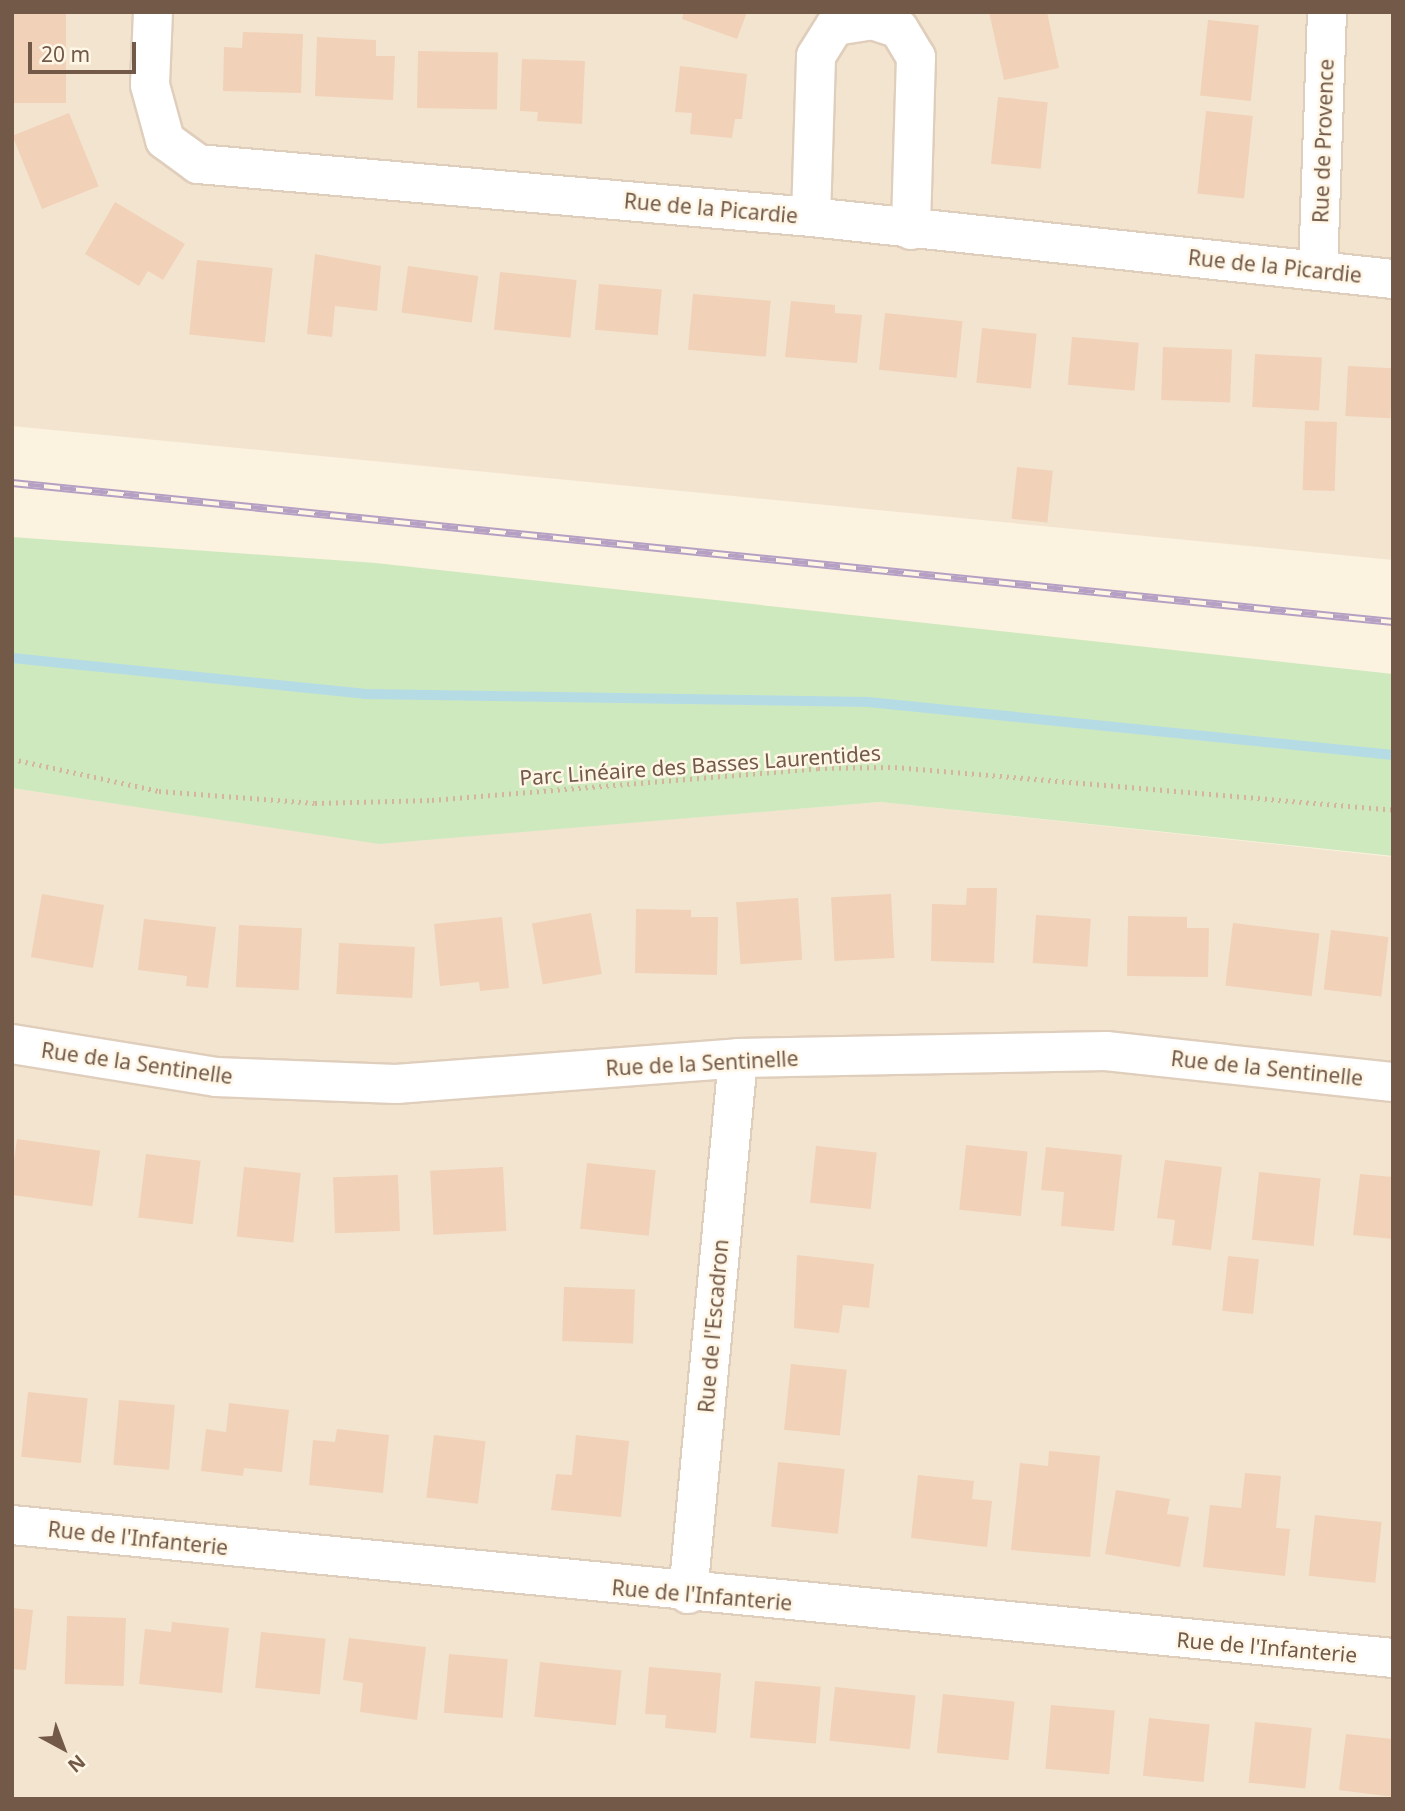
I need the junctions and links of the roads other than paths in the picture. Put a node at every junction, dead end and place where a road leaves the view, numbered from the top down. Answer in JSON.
{"nodes":[{"id":1,"x":153,"y":12,"type":"edge"},
{"id":2,"x":1327,"y":12,"type":"edge"},
{"id":3,"x":811,"y":217,"type":"junction"},
{"id":4,"x":911,"y":230,"type":"junction"},
{"id":5,"x":1318,"y":270,"type":"junction"},
{"id":6,"x":1393,"y":279,"type":"edge"},
{"id":7,"x":12,"y":1044,"type":"edge"},
{"id":8,"x":738,"y":1058,"type":"junction"},
{"id":9,"x":1393,"y":1082,"type":"edge"},
{"id":10,"x":12,"y":1525,"type":"edge"},
{"id":11,"x":688,"y":1594,"type":"junction"},
{"id":12,"x":1393,"y":1658,"type":"edge"}],
"edges":[{"from":1,"to":3,"type":"street","name":"Rue de la Picardie"},
{"from":2,"to":5,"type":"street","name":"Rue de Provence"},
{"from":3,"to":4,"type":"street","name":"Rue de la Picardie"},
{"from":3,"to":4,"type":"street"},
{"from":4,"to":5,"type":"street","name":"Rue de la Picardie"},
{"from":5,"to":6,"type":"street","name":"Rue de la Picardie"},
{"from":7,"to":8,"type":"street","name":"Rue de la Sentinelle"},
{"from":8,"to":9,"type":"street","name":"Rue de la Sentinelle"},
{"from":8,"to":11,"type":"street","name":"Rue de l'Escadron"},
{"from":10,"to":11,"type":"street","name":"Rue de l'Infanterie"},
{"from":11,"to":12,"type":"street","name":"Rue de l'Infanterie"}]}
